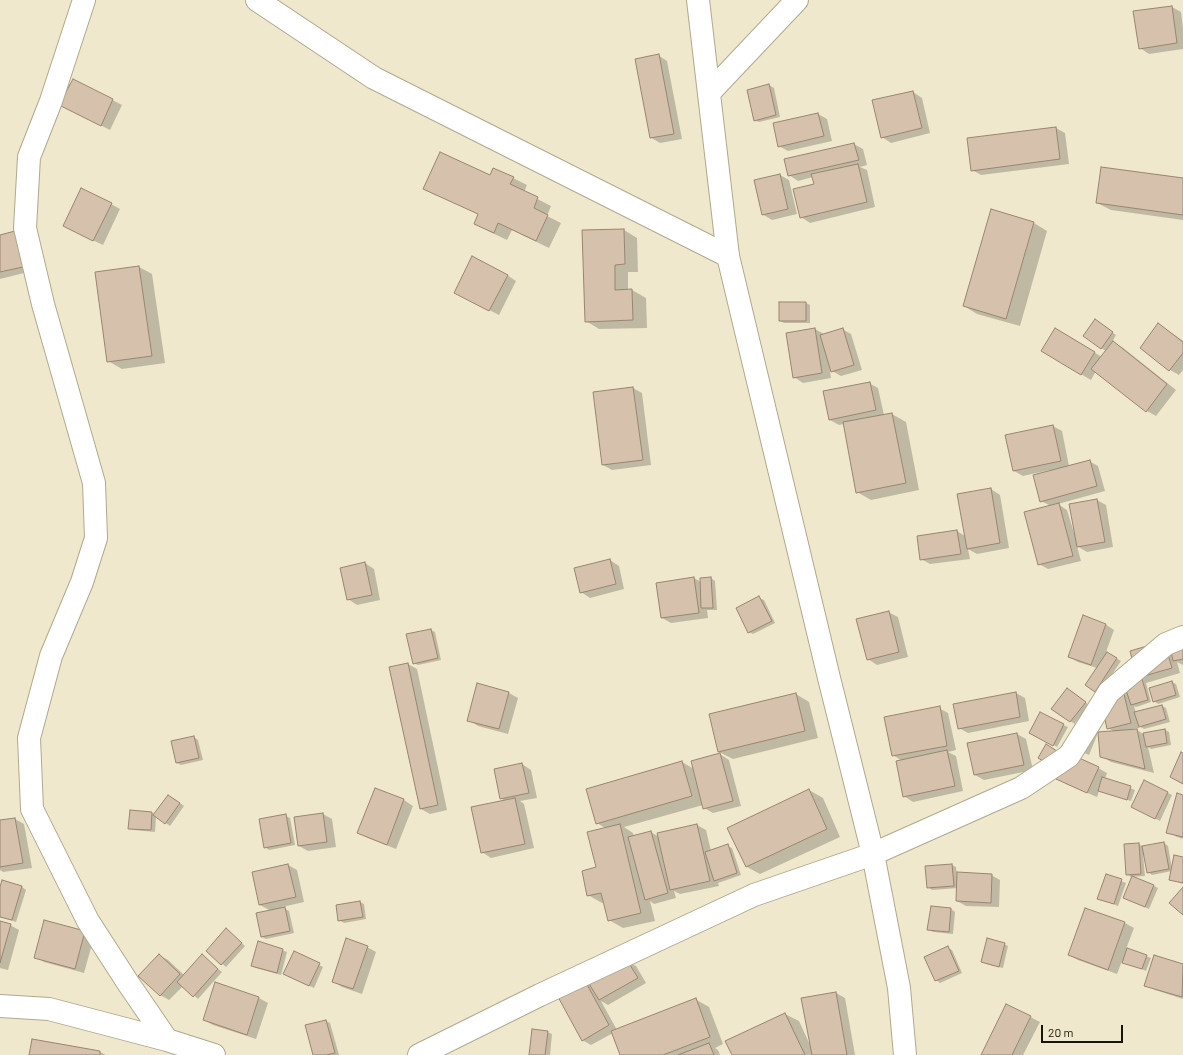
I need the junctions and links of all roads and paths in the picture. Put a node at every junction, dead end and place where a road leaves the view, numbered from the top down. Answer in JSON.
{"nodes":[{"id":1,"x":84,"y":0,"type":"edge"},
{"id":2,"x":257,"y":0,"type":"edge"},
{"id":3,"x":698,"y":0,"type":"edge"},
{"id":4,"x":797,"y":0,"type":"edge"},
{"id":5,"x":709,"y":94,"type":"junction"},
{"id":6,"x":728,"y":256,"type":"junction"},
{"id":7,"x":1183,"y":637,"type":"edge"},
{"id":8,"x":873,"y":854,"type":"junction"},
{"id":9,"x":0,"y":1006,"type":"edge"},
{"id":10,"x":167,"y":1040,"type":"junction"},
{"id":11,"x":214,"y":1055,"type":"edge"},
{"id":12,"x":419,"y":1055,"type":"edge"},
{"id":13,"x":905,"y":1055,"type":"edge"}],
"edges":[{"from":1,"to":10,"type":"street"},
{"from":2,"to":6,"type":"street"},
{"from":3,"to":5,"type":"street"},
{"from":4,"to":5,"type":"street"},
{"from":5,"to":6,"type":"street"},
{"from":6,"to":8,"type":"street"},
{"from":7,"to":8,"type":"street"},
{"from":8,"to":12,"type":"street"},
{"from":8,"to":13,"type":"street"},
{"from":9,"to":10,"type":"street"},
{"from":10,"to":11,"type":"street"}]}
